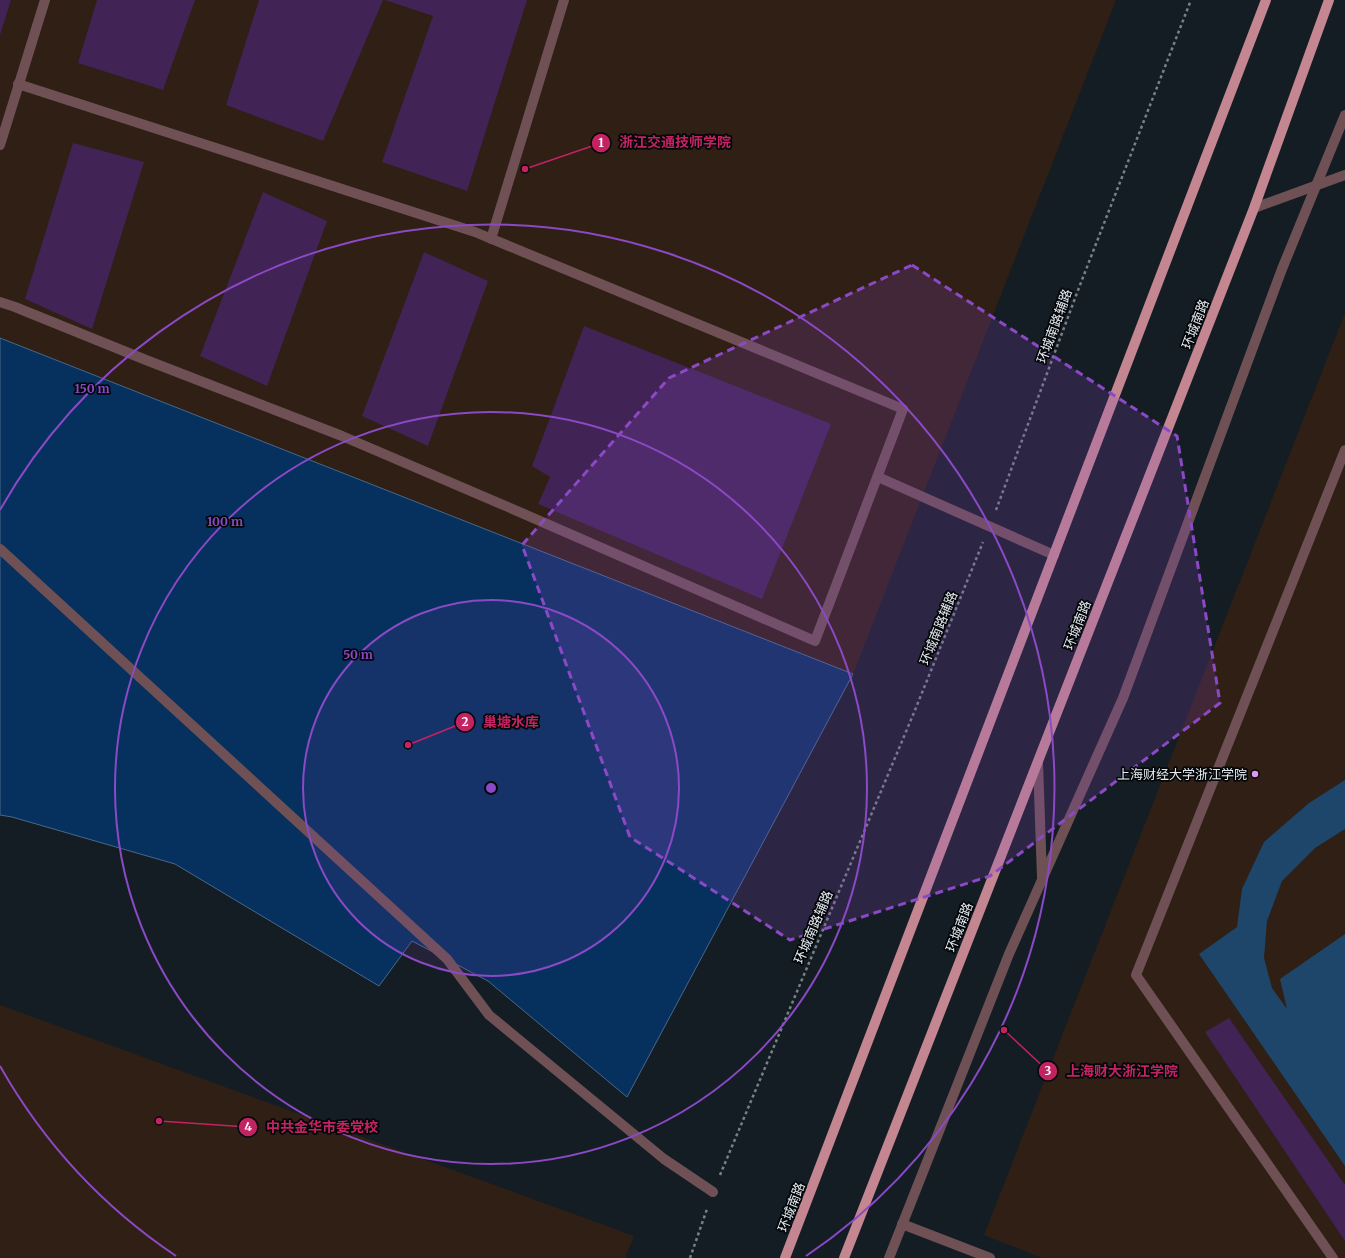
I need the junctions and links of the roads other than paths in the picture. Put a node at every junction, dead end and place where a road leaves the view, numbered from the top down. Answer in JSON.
{"nodes":[{"id":1,"x":45,"y":0,"type":"edge"},
{"id":2,"x":564,"y":0,"type":"edge"},
{"id":3,"x":1266,"y":0,"type":"edge"},
{"id":4,"x":1329,"y":0,"type":"edge"},
{"id":5,"x":18,"y":84,"type":"junction"},
{"id":6,"x":5,"y":111,"type":"edge"},
{"id":7,"x":1345,"y":115,"type":"edge"},
{"id":8,"x":0,"y":146,"type":"edge"},
{"id":9,"x":1345,"y":176,"type":"edge"},
{"id":10,"x":1316,"y":186,"type":"junction"},
{"id":11,"x":1254,"y":208,"type":"junction"},
{"id":12,"x":491,"y":239,"type":"junction"},
{"id":13,"x":0,"y":302,"type":"edge"},
{"id":14,"x":1345,"y":450,"type":"edge"},
{"id":15,"x":878,"y":477,"type":"junction"},
{"id":16,"x":0,"y":549,"type":"edge"},
{"id":17,"x":1054,"y":555,"type":"junction"},
{"id":18,"x":1038,"y":763,"type":"junction"},
{"id":19,"x":1042,"y":879,"type":"junction"},
{"id":20,"x":713,"y":1192,"type":"road end"},
{"id":21,"x":902,"y":1224,"type":"junction"},
{"id":22,"x":785,"y":1258,"type":"edge"},
{"id":23,"x":844,"y":1258,"type":"edge"},
{"id":24,"x":889,"y":1258,"type":"edge"},
{"id":25,"x":990,"y":1258,"type":"edge"},
{"id":26,"x":1333,"y":1258,"type":"edge"}],
"edges":[{"from":1,"to":5,"type":"street"},
{"from":2,"to":12,"type":"street"},
{"from":3,"to":17,"type":"main road","name":"环城南路"},
{"from":4,"to":11,"type":"main road","name":"环城南路"},
{"from":5,"to":6,"type":"street"},
{"from":5,"to":12,"type":"street"},
{"from":6,"to":8,"type":"street"},
{"from":7,"to":10,"type":"street"},
{"from":9,"to":10,"type":"street"},
{"from":10,"to":11,"type":"street"},
{"from":10,"to":19,"type":"street"},
{"from":11,"to":18,"type":"main road","name":"环城南路"},
{"from":12,"to":15,"type":"street"},
{"from":13,"to":15,"type":"street"},
{"from":14,"to":26,"type":"street"},
{"from":15,"to":17,"type":"street"},
{"from":16,"to":20,"type":"street"},
{"from":17,"to":22,"type":"main road","name":"环城南路"},
{"from":18,"to":19,"type":"street"},
{"from":18,"to":23,"type":"main road","name":"环城南路"},
{"from":19,"to":21,"type":"street"},
{"from":21,"to":24,"type":"street"},
{"from":21,"to":25,"type":"street"}]}
